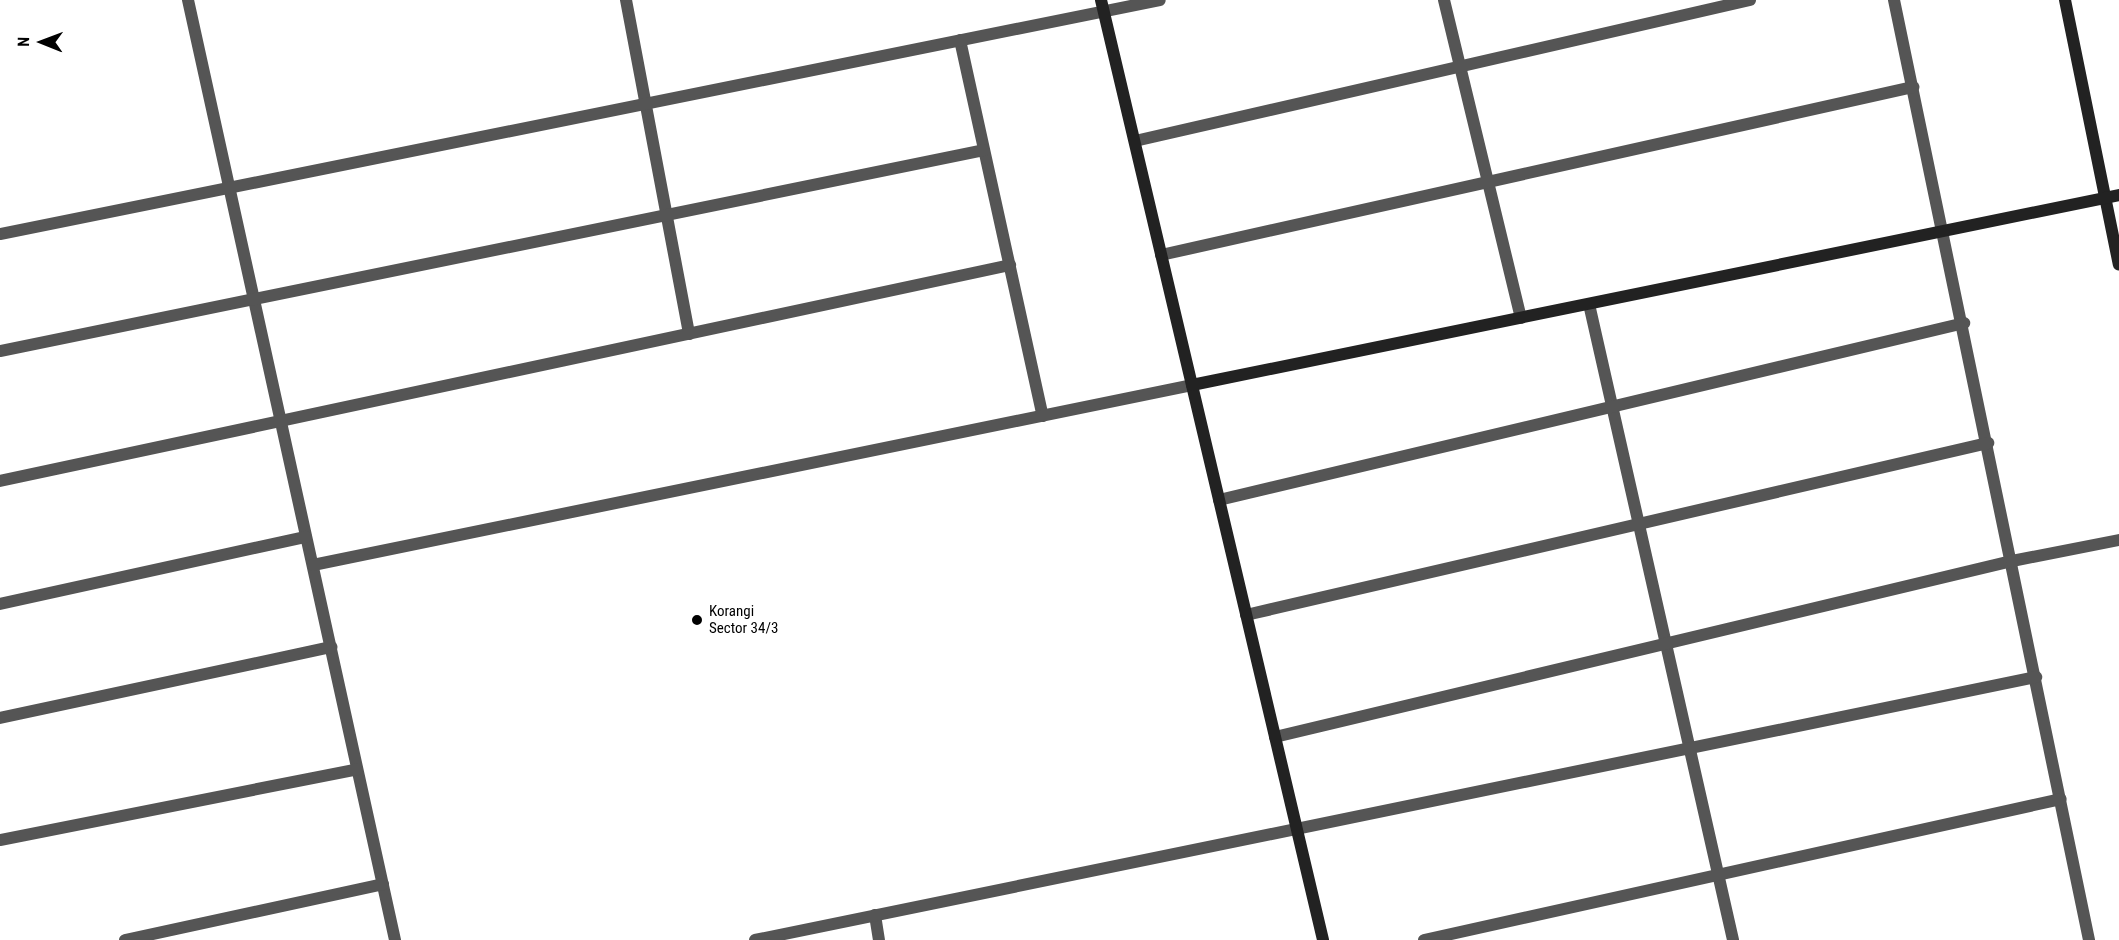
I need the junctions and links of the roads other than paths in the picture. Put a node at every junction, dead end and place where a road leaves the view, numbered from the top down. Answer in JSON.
{"nodes":[{"id":1,"x":188,"y":0,"type":"edge"},
{"id":2,"x":626,"y":0,"type":"edge"},
{"id":3,"x":1161,"y":0,"type":"edge"},
{"id":4,"x":1444,"y":0,"type":"edge"},
{"id":5,"x":1750,"y":0,"type":"edge"},
{"id":6,"x":1894,"y":0,"type":"edge"},
{"id":7,"x":2065,"y":0,"type":"edge"},
{"id":8,"x":1103,"y":6,"type":"edge"},
{"id":9,"x":960,"y":40,"type":"junction"},
{"id":10,"x":1460,"y":66,"type":"junction"},
{"id":11,"x":1913,"y":87,"type":"junction"},
{"id":12,"x":646,"y":103,"type":"junction"},
{"id":13,"x":1135,"y":141,"type":"junction"},
{"id":14,"x":984,"y":150,"type":"junction"},
{"id":15,"x":1488,"y":182,"type":"junction"},
{"id":16,"x":229,"y":187,"type":"junction"},
{"id":17,"x":2119,"y":195,"type":"edge"},
{"id":18,"x":2105,"y":198,"type":"junction"},
{"id":19,"x":667,"y":214,"type":"junction"},
{"id":20,"x":1945,"y":231,"type":"junction"},
{"id":21,"x":0,"y":234,"type":"edge"},
{"id":22,"x":1161,"y":255,"type":"junction"},
{"id":23,"x":1010,"y":265,"type":"junction"},
{"id":24,"x":2119,"y":265,"type":"edge"},
{"id":25,"x":253,"y":297,"type":"junction"},
{"id":26,"x":1589,"y":304,"type":"junction"},
{"id":27,"x":1521,"y":318,"type":"junction"},
{"id":28,"x":1964,"y":322,"type":"junction"},
{"id":29,"x":689,"y":334,"type":"junction"},
{"id":30,"x":0,"y":351,"type":"edge"},
{"id":31,"x":1192,"y":385,"type":"junction"},
{"id":32,"x":1612,"y":406,"type":"junction"},
{"id":33,"x":1043,"y":416,"type":"junction"},
{"id":34,"x":281,"y":421,"type":"junction"},
{"id":35,"x":1988,"y":443,"type":"junction"},
{"id":36,"x":0,"y":481,"type":"edge"},
{"id":37,"x":1220,"y":500,"type":"junction"},
{"id":38,"x":1639,"y":524,"type":"junction"},
{"id":39,"x":306,"y":537,"type":"junction"},
{"id":40,"x":2119,"y":540,"type":"edge"},
{"id":41,"x":2012,"y":561,"type":"junction"},
{"id":42,"x":313,"y":565,"type":"junction"},
{"id":43,"x":0,"y":604,"type":"edge"},
{"id":44,"x":1246,"y":615,"type":"junction"},
{"id":45,"x":1666,"y":644,"type":"junction"},
{"id":46,"x":331,"y":648,"type":"junction"},
{"id":47,"x":2036,"y":677,"type":"junction"},
{"id":48,"x":0,"y":718,"type":"edge"},
{"id":49,"x":1275,"y":737,"type":"junction"},
{"id":50,"x":1690,"y":748,"type":"junction"},
{"id":51,"x":357,"y":769,"type":"junction"},
{"id":52,"x":2061,"y":799,"type":"junction"},
{"id":53,"x":1300,"y":828,"type":"junction"},
{"id":54,"x":0,"y":840,"type":"edge"},
{"id":55,"x":1718,"y":874,"type":"junction"},
{"id":56,"x":383,"y":884,"type":"junction"},
{"id":57,"x":875,"y":915,"type":"junction"},
{"id":58,"x":125,"y":940,"type":"edge"},
{"id":59,"x":395,"y":940,"type":"edge"},
{"id":60,"x":755,"y":940,"type":"edge"},
{"id":61,"x":879,"y":940,"type":"edge"},
{"id":62,"x":1323,"y":940,"type":"edge"},
{"id":63,"x":1424,"y":940,"type":"edge"},
{"id":64,"x":1733,"y":940,"type":"edge"},
{"id":65,"x":2089,"y":940,"type":"edge"}],
"edges":[{"from":1,"to":16,"type":"street"},
{"from":2,"to":12,"type":"street"},
{"from":3,"to":8,"type":"street"},
{"from":4,"to":10,"type":"street"},
{"from":5,"to":10,"type":"street"},
{"from":6,"to":11,"type":"street"},
{"from":7,"to":18,"type":"street"},
{"from":8,"to":9,"type":"street"},
{"from":8,"to":13,"type":"street"},
{"from":9,"to":12,"type":"street"},
{"from":9,"to":14,"type":"street"},
{"from":10,"to":13,"type":"street"},
{"from":10,"to":15,"type":"street"},
{"from":11,"to":15,"type":"street"},
{"from":11,"to":20,"type":"street"},
{"from":12,"to":16,"type":"street"},
{"from":12,"to":19,"type":"street"},
{"from":13,"to":22,"type":"street"},
{"from":14,"to":19,"type":"street"},
{"from":14,"to":23,"type":"street"},
{"from":15,"to":22,"type":"street"},
{"from":15,"to":27,"type":"street"},
{"from":16,"to":21,"type":"street"},
{"from":16,"to":25,"type":"street"},
{"from":17,"to":18,"type":"street"},
{"from":18,"to":20,"type":"street"},
{"from":18,"to":24,"type":"street"},
{"from":19,"to":25,"type":"street"},
{"from":19,"to":29,"type":"street"},
{"from":20,"to":26,"type":"street"},
{"from":20,"to":28,"type":"street"},
{"from":22,"to":31,"type":"street"},
{"from":23,"to":29,"type":"street"},
{"from":23,"to":33,"type":"street"},
{"from":25,"to":30,"type":"street"},
{"from":25,"to":34,"type":"street"},
{"from":26,"to":27,"type":"street"},
{"from":26,"to":32,"type":"street"},
{"from":27,"to":31,"type":"street"},
{"from":28,"to":32,"type":"street"},
{"from":28,"to":35,"type":"street"},
{"from":29,"to":34,"type":"street"},
{"from":31,"to":33,"type":"street"},
{"from":31,"to":37,"type":"street"},
{"from":32,"to":37,"type":"street"},
{"from":32,"to":38,"type":"street"},
{"from":33,"to":42,"type":"street"},
{"from":34,"to":36,"type":"street"},
{"from":34,"to":39,"type":"street"},
{"from":35,"to":38,"type":"street"},
{"from":35,"to":41,"type":"street"},
{"from":37,"to":44,"type":"street"},
{"from":38,"to":44,"type":"street"},
{"from":38,"to":45,"type":"street"},
{"from":39,"to":42,"type":"street"},
{"from":39,"to":43,"type":"street"},
{"from":40,"to":41,"type":"street"},
{"from":41,"to":45,"type":"street"},
{"from":41,"to":47,"type":"street"},
{"from":42,"to":46,"type":"street"},
{"from":44,"to":49,"type":"street"},
{"from":45,"to":49,"type":"street"},
{"from":45,"to":50,"type":"street"},
{"from":46,"to":48,"type":"street"},
{"from":46,"to":51,"type":"street"},
{"from":47,"to":50,"type":"street"},
{"from":47,"to":52,"type":"street"},
{"from":49,"to":53,"type":"street"},
{"from":50,"to":53,"type":"street"},
{"from":50,"to":55,"type":"street"},
{"from":51,"to":54,"type":"street"},
{"from":51,"to":56,"type":"street"},
{"from":52,"to":55,"type":"street"},
{"from":52,"to":65,"type":"street"},
{"from":53,"to":57,"type":"street"},
{"from":53,"to":62,"type":"street"},
{"from":55,"to":63,"type":"street"},
{"from":55,"to":64,"type":"street"},
{"from":56,"to":58,"type":"street"},
{"from":56,"to":59,"type":"street"},
{"from":57,"to":60,"type":"street"},
{"from":57,"to":61,"type":"street"}]}
